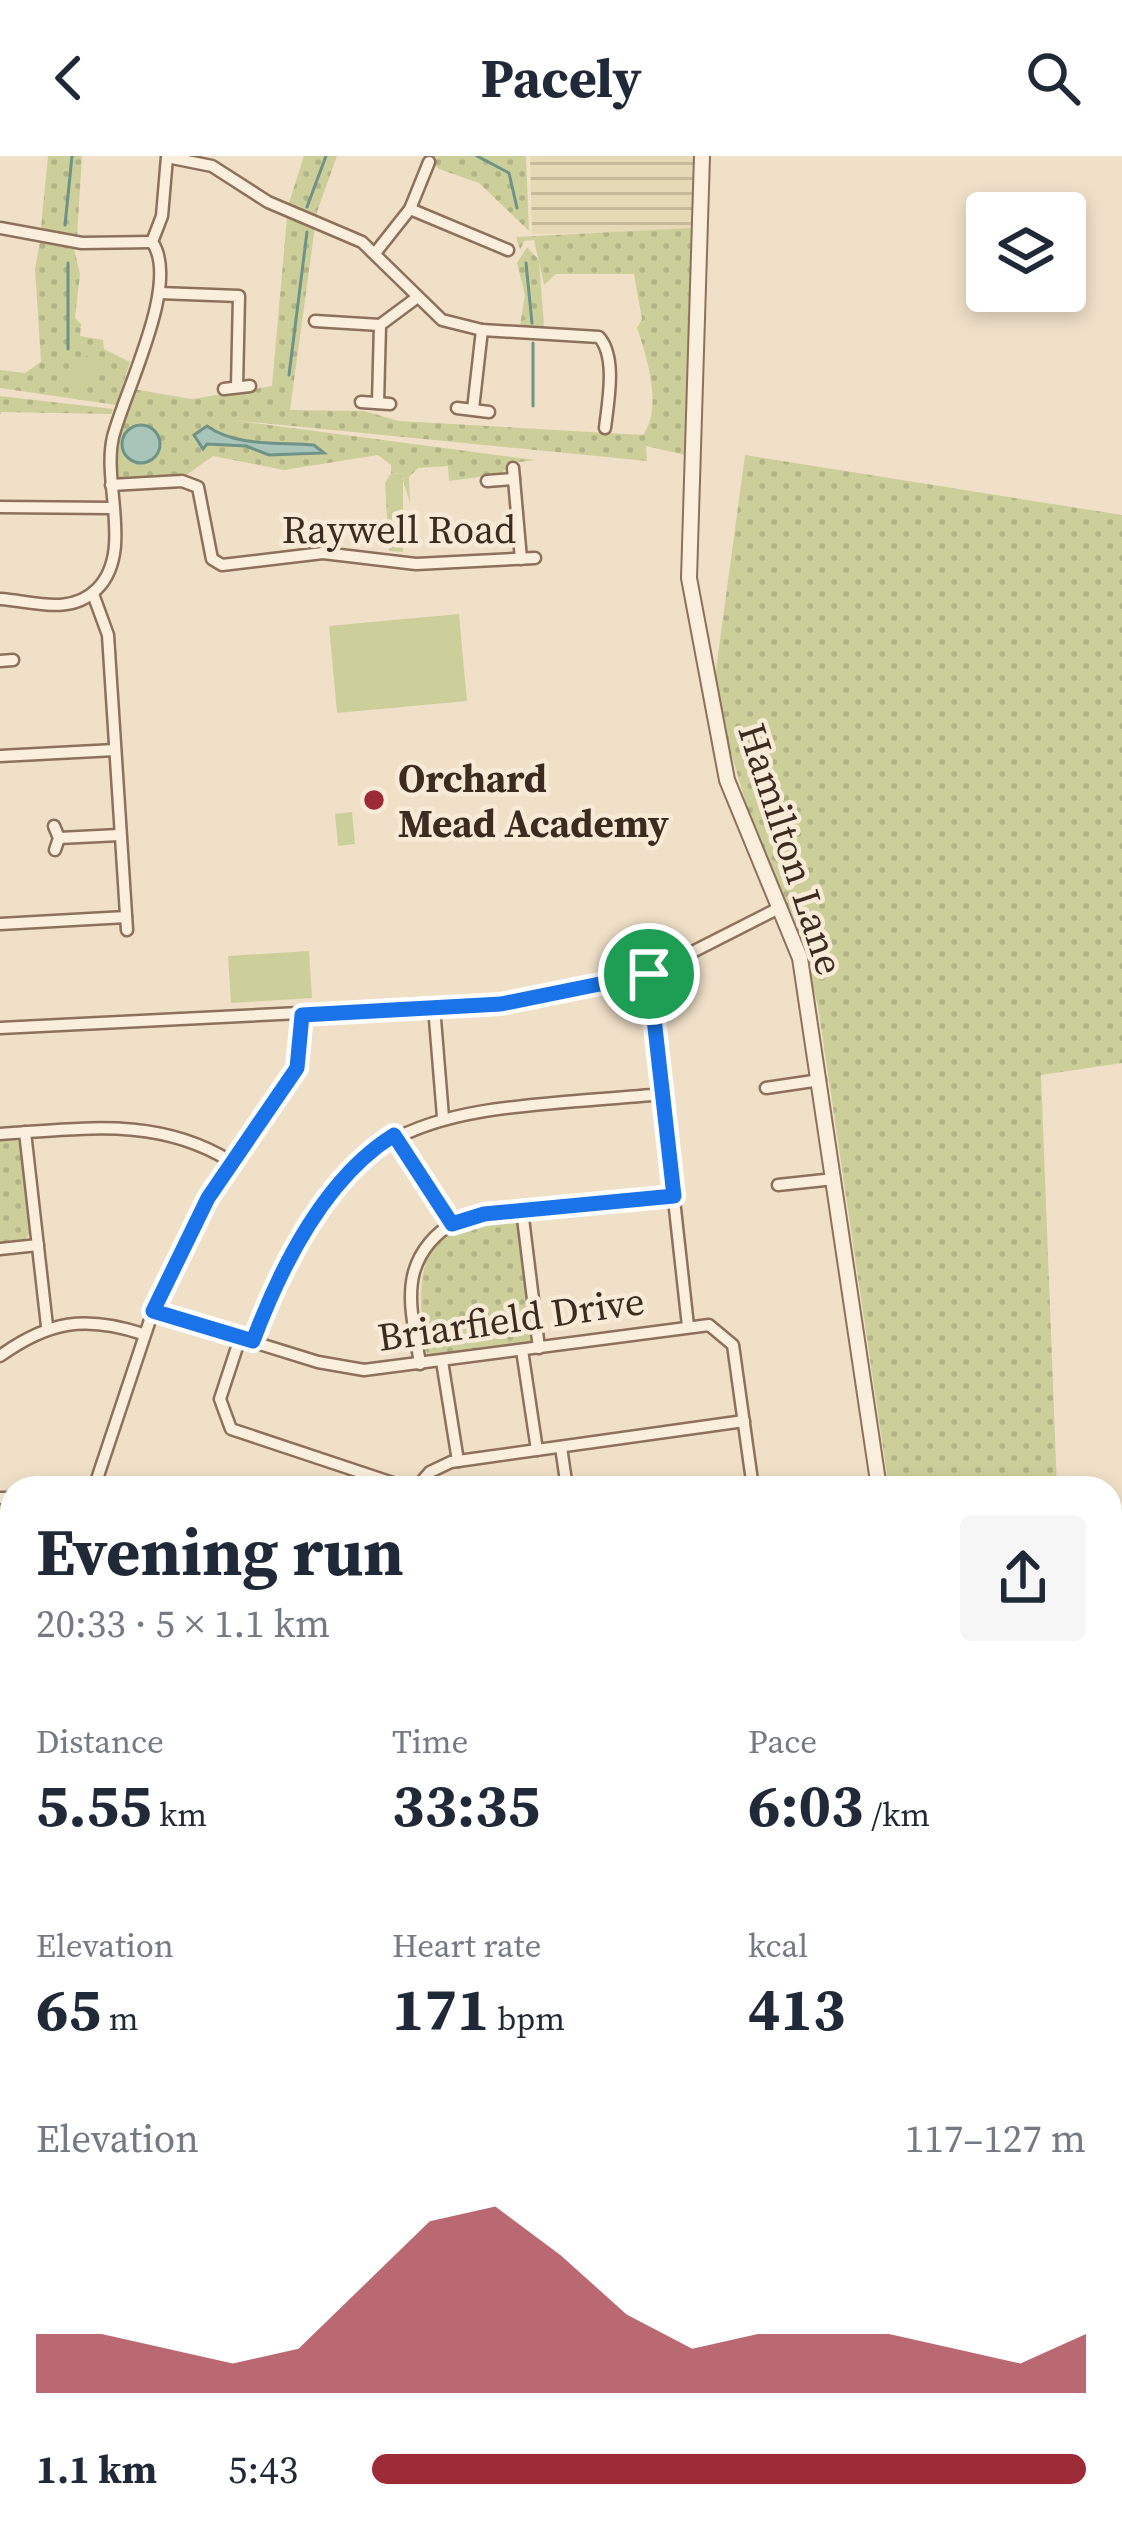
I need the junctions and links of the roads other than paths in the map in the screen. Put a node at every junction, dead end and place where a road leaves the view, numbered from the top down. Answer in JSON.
{"nodes":[{"id":1,"x":166,"y":156,"type":"edge"},
{"id":2,"x":415,"y":156,"type":"edge"},
{"id":3,"x":702,"y":156,"type":"edge"},
{"id":4,"x":214,"y":161,"type":"edge"},
{"id":5,"x":410,"y":209,"type":"junction"},
{"id":6,"x":0,"y":228,"type":"edge"},
{"id":7,"x":152,"y":242,"type":"junction"},
{"id":8,"x":512,"y":251,"type":"dead end"},
{"id":9,"x":376,"y":252,"type":"junction"},
{"id":10,"x":239,"y":281,"type":"dead end"},
{"id":11,"x":158,"y":293,"type":"junction"},
{"id":12,"x":239,"y":296,"type":"junction"},
{"id":13,"x":415,"y":298,"type":"junction"},
{"id":14,"x":314,"y":322,"type":"dead end"},
{"id":15,"x":380,"y":325,"type":"junction"},
{"id":16,"x":482,"y":330,"type":"junction"},
{"id":17,"x":237,"y":388,"type":"dead end"},
{"id":18,"x":361,"y":402,"type":"dead end"},
{"id":19,"x":458,"y":408,"type":"dead end"},
{"id":20,"x":473,"y":409,"type":"junction"},
{"id":21,"x":490,"y":412,"type":"dead end"},
{"id":22,"x":607,"y":412,"type":"junction"},
{"id":23,"x":592,"y":413,"type":"dead end"},
{"id":24,"x":605,"y":428,"type":"dead end"},
{"id":25,"x":487,"y":481,"type":"dead end"},
{"id":26,"x":111,"y":484,"type":"junction"},
{"id":27,"x":0,"y":507,"type":"edge"},
{"id":28,"x":112,"y":508,"type":"junction"},
{"id":29,"x":535,"y":558,"type":"dead end"},
{"id":30,"x":520,"y":559,"type":"junction"},
{"id":31,"x":93,"y":594,"type":"junction"},
{"id":32,"x":0,"y":599,"type":"edge"},
{"id":33,"x":115,"y":750,"type":"junction"},
{"id":34,"x":0,"y":756,"type":"edge"},
{"id":35,"x":119,"y":835,"type":"junction"},
{"id":36,"x":56,"y":838,"type":"dead end"},
{"id":37,"x":781,"y":907,"type":"junction"},
{"id":38,"x":0,"y":924,"type":"edge"},
{"id":39,"x":649,"y":974,"type":"junction"},
{"id":40,"x":434,"y":1007,"type":"junction"},
{"id":41,"x":302,"y":1015,"type":"junction"},
{"id":42,"x":0,"y":1028,"type":"edge"},
{"id":43,"x":820,"y":1080,"type":"junction"},
{"id":44,"x":766,"y":1088,"type":"dead end"},
{"id":45,"x":664,"y":1094,"type":"junction"},
{"id":46,"x":443,"y":1117,"type":"junction"},
{"id":47,"x":26,"y":1132,"type":"junction"},
{"id":48,"x":0,"y":1134,"type":"edge"},
{"id":49,"x":394,"y":1135,"type":"junction"},
{"id":50,"x":230,"y":1161,"type":"junction"},
{"id":51,"x":834,"y":1179,"type":"junction"},
{"id":52,"x":778,"y":1185,"type":"dead end"},
{"id":53,"x":674,"y":1196,"type":"junction"},
{"id":54,"x":521,"y":1210,"type":"junction"},
{"id":55,"x":452,"y":1224,"type":"junction"},
{"id":56,"x":38,"y":1245,"type":"junction"},
{"id":57,"x":0,"y":1249,"type":"edge"},
{"id":58,"x":153,"y":1311,"type":"junction"},
{"id":59,"x":688,"y":1325,"type":"junction"},
{"id":60,"x":47,"y":1326,"type":"junction"},
{"id":61,"x":143,"y":1334,"type":"junction"},
{"id":62,"x":246,"y":1339,"type":"junction"},
{"id":63,"x":539,"y":1348,"type":"junction"},
{"id":64,"x":522,"y":1350,"type":"junction"},
{"id":65,"x":0,"y":1356,"type":"edge"},
{"id":66,"x":442,"y":1361,"type":"junction"},
{"id":67,"x":420,"y":1364,"type":"junction"},
{"id":68,"x":744,"y":1421,"type":"junction"},
{"id":69,"x":561,"y":1447,"type":"junction"},
{"id":70,"x":537,"y":1450,"type":"junction"},
{"id":71,"x":458,"y":1461,"type":"junction"},
{"id":72,"x":98,"y":1476,"type":"edge"},
{"id":73,"x":375,"y":1476,"type":"edge"},
{"id":74,"x":426,"y":1476,"type":"edge"},
{"id":75,"x":565,"y":1476,"type":"edge"},
{"id":76,"x":751,"y":1476,"type":"edge"},
{"id":77,"x":877,"y":1476,"type":"edge"},
{"id":78,"x":1122,"y":1647,"type":"edge"},
{"id":79,"x":1122,"y":1701,"type":"edge"}],
"edges":[{"from":1,"to":4,"type":"street"},
{"from":1,"to":7,"type":"street"},
{"from":2,"to":5,"type":"street"},
{"from":3,"to":37,"type":"street","name":"Hamilton Lane"},
{"from":4,"to":9,"type":"street"},
{"from":5,"to":8,"type":"street"},
{"from":5,"to":9,"type":"street"},
{"from":6,"to":7,"type":"street"},
{"from":7,"to":11,"type":"street"},
{"from":9,"to":13,"type":"street"},
{"from":10,"to":12,"type":"street"},
{"from":11,"to":12,"type":"street"},
{"from":11,"to":26,"type":"street"},
{"from":12,"to":17,"type":"street"},
{"from":13,"to":15,"type":"street"},
{"from":13,"to":16,"type":"street"},
{"from":14,"to":15,"type":"street"},
{"from":15,"to":18,"type":"street"},
{"from":16,"to":20,"type":"street"},
{"from":16,"to":22,"type":"street"},
{"from":19,"to":20,"type":"street"},
{"from":20,"to":21,"type":"street"},
{"from":22,"to":23,"type":"street"},
{"from":22,"to":24,"type":"street"},
{"from":25,"to":30,"type":"street"},
{"from":26,"to":28,"type":"street"},
{"from":26,"to":30,"type":"street","name":"Raywell Road"},
{"from":27,"to":28,"type":"street"},
{"from":28,"to":31,"type":"street"},
{"from":29,"to":30,"type":"street","name":"Raywell Road"},
{"from":31,"to":32,"type":"street"},
{"from":31,"to":33,"type":"street"},
{"from":33,"to":34,"type":"street"},
{"from":33,"to":35,"type":"street"},
{"from":35,"to":36,"type":"street"},
{"from":35,"to":38,"type":"street"},
{"from":37,"to":39,"type":"street"},
{"from":37,"to":43,"type":"street","name":"Hamilton Lane"},
{"from":39,"to":40,"type":"street"},
{"from":39,"to":45,"type":"street"},
{"from":40,"to":41,"type":"street"},
{"from":40,"to":46,"type":"street"},
{"from":41,"to":42,"type":"street"},
{"from":41,"to":50,"type":"street"},
{"from":43,"to":44,"type":"street"},
{"from":43,"to":51,"type":"street","name":"Hamilton Lane"},
{"from":45,"to":46,"type":"street"},
{"from":45,"to":53,"type":"street"},
{"from":46,"to":49,"type":"street"},
{"from":47,"to":48,"type":"street"},
{"from":47,"to":50,"type":"street"},
{"from":47,"to":56,"type":"street"},
{"from":49,"to":55,"type":"street"},
{"from":49,"to":62,"type":"street"},
{"from":50,"to":58,"type":"street"},
{"from":51,"to":52,"type":"street"},
{"from":51,"to":77,"type":"street","name":"Hamilton Lane"},
{"from":53,"to":54,"type":"street"},
{"from":53,"to":59,"type":"street"},
{"from":54,"to":55,"type":"street"},
{"from":54,"to":63,"type":"street"},
{"from":55,"to":67,"type":"street"},
{"from":56,"to":57,"type":"street"},
{"from":56,"to":60,"type":"street"},
{"from":58,"to":61,"type":"street"},
{"from":58,"to":62,"type":"street","name":"Briarfield Drive"},
{"from":59,"to":63,"type":"street","name":"Briarfield Drive"},
{"from":59,"to":68,"type":"street","name":"Briarfield Drive"},
{"from":60,"to":61,"type":"street"},
{"from":60,"to":65,"type":"street"},
{"from":61,"to":72,"type":"street"},
{"from":62,"to":67,"type":"street","name":"Briarfield Drive"},
{"from":62,"to":73,"type":"street"},
{"from":63,"to":64,"type":"street","name":"Briarfield Drive"},
{"from":64,"to":66,"type":"street","name":"Briarfield Drive"},
{"from":64,"to":70,"type":"street"},
{"from":66,"to":67,"type":"street","name":"Briarfield Drive"},
{"from":66,"to":71,"type":"street"},
{"from":68,"to":69,"type":"street"},
{"from":68,"to":76,"type":"street","name":"Briarfield Drive"},
{"from":69,"to":70,"type":"street"},
{"from":69,"to":75,"type":"street"},
{"from":70,"to":71,"type":"street"},
{"from":71,"to":74,"type":"street"},
{"from":78,"to":79,"type":"street"}]}
